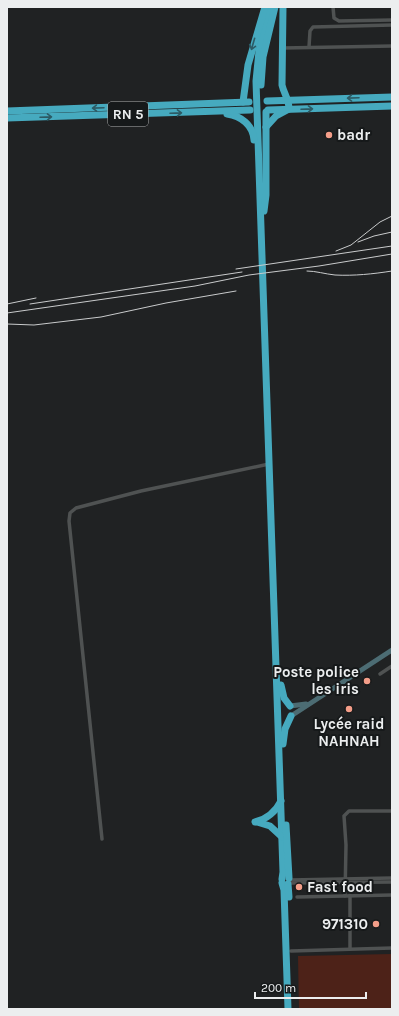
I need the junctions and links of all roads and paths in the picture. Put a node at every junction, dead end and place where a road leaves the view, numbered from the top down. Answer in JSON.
{"nodes":[{"id":1,"x":265,"y":7,"type":"edge"},
{"id":2,"x":270,"y":7,"type":"edge"},
{"id":3,"x":275,"y":7,"type":"edge"},
{"id":4,"x":283,"y":7,"type":"edge"},
{"id":5,"x":333,"y":7,"type":"edge"},
{"id":6,"x":392,"y":20,"type":"edge"},
{"id":7,"x":392,"y":25,"type":"edge"},
{"id":8,"x":392,"y":46,"type":"edge"},
{"id":9,"x":309,"y":47,"type":"junction"},
{"id":10,"x":283,"y":48,"type":"junction"},
{"id":11,"x":258,"y":81,"type":"junction"},
{"id":12,"x":282,"y":84,"type":"junction"},
{"id":13,"x":392,"y":97,"type":"edge"},
{"id":14,"x":271,"y":100,"type":"junction"},
{"id":15,"x":289,"y":100,"type":"junction"},
{"id":16,"x":246,"y":102,"type":"junction"},
{"id":17,"x":229,"y":103,"type":"junction"},
{"id":18,"x":392,"y":106,"type":"edge"},
{"id":19,"x":289,"y":109,"type":"junction"},
{"id":20,"x":7,"y":111,"type":"edge"},
{"id":21,"x":230,"y":111,"type":"junction"},
{"id":22,"x":250,"y":111,"type":"junction"},
{"id":23,"x":267,"y":111,"type":"junction"},
{"id":24,"x":209,"y":112,"type":"junction"},
{"id":25,"x":7,"y":118,"type":"edge"},
{"id":26,"x":266,"y":127,"type":"junction"},
{"id":27,"x":254,"y":135,"type":"junction"},
{"id":28,"x":262,"y":212,"type":"junction"},
{"id":29,"x":264,"y":276,"type":"junction"},
{"id":30,"x":270,"y":464,"type":"junction"},
{"id":31,"x":392,"y":650,"type":"edge"},
{"id":32,"x":392,"y":666,"type":"edge"},
{"id":33,"x":380,"y":674,"type":"dead end"},
{"id":34,"x":310,"y":703,"type":"junction"},
{"id":35,"x":290,"y":706,"type":"junction"},
{"id":36,"x":278,"y":712,"type":"junction"},
{"id":37,"x":291,"y":716,"type":"junction"},
{"id":38,"x":281,"y":801,"type":"junction"},
{"id":39,"x":392,"y":811,"type":"edge"},
{"id":40,"x":282,"y":837,"type":"junction"},
{"id":41,"x":102,"y":839,"type":"dead end"},
{"id":42,"x":392,"y":878,"type":"edge"},
{"id":43,"x":345,"y":880,"type":"junction"},
{"id":44,"x":287,"y":881,"type":"junction"},
{"id":45,"x":392,"y":882,"type":"edge"},
{"id":46,"x":392,"y":895,"type":"edge"},
{"id":47,"x":345,"y":896,"type":"junction"},
{"id":48,"x":350,"y":896,"type":"junction"},
{"id":49,"x":298,"y":897,"type":"dead end"},
{"id":50,"x":392,"y":948,"type":"edge"},
{"id":51,"x":350,"y":949,"type":"junction"},
{"id":52,"x":291,"y":952,"type":"junction"},
{"id":53,"x":288,"y":1009,"type":"edge"},
{"id":54,"x":292,"y":1009,"type":"edge"}],
"edges":[{"from":1,"to":16,"type":"highway","one_way":true},
{"from":2,"to":11,"type":"highway"},
{"from":3,"to":11,"type":"highway"},
{"from":4,"to":10,"type":"highway"},
{"from":5,"to":6,"type":"street"},
{"from":7,"to":9,"type":"street"},
{"from":8,"to":9,"type":"street"},
{"from":9,"to":10,"type":"street"},
{"from":10,"to":12,"type":"highway"},
{"from":11,"to":28,"type":"highway"},
{"from":12,"to":14,"type":"highway"},
{"from":12,"to":15,"type":"highway"},
{"from":13,"to":15,"type":"highway","one_way":true},
{"from":14,"to":15,"type":"highway"},
{"from":14,"to":16,"type":"highway"},
{"from":14,"to":23,"type":"highway"},
{"from":15,"to":19,"type":"highway"},
{"from":16,"to":17,"type":"highway","number":"RN 5"},
{"from":16,"to":22,"type":"highway"},
{"from":17,"to":20,"type":"highway","number":"RN 5","one_way":true},
{"from":17,"to":21,"type":"highway"},
{"from":19,"to":18,"type":"highway","one_way":true},
{"from":19,"to":23,"type":"highway"},
{"from":19,"to":26,"type":"highway"},
{"from":21,"to":22,"type":"highway","number":"RN 5"},
{"from":21,"to":24,"type":"highway","number":"RN 5"},
{"from":22,"to":23,"type":"highway"},
{"from":22,"to":27,"type":"highway"},
{"from":23,"to":26,"type":"highway"},
{"from":25,"to":24,"type":"highway","number":"RN 5","one_way":true},
{"from":24,"to":27,"type":"highway"},
{"from":26,"to":28,"type":"highway"},
{"from":27,"to":28,"type":"highway"},
{"from":28,"to":29,"type":"highway"},
{"from":29,"to":30,"type":"highway"},
{"from":29,"to":35,"type":"highway"},
{"from":30,"to":36,"type":"highway"},
{"from":30,"to":41,"type":"street"},
{"from":31,"to":34,"type":"street"},
{"from":32,"to":33,"type":"street"},
{"from":34,"to":35,"type":"street"},
{"from":34,"to":37,"type":"street"},
{"from":35,"to":36,"type":"highway"},
{"from":35,"to":37,"type":"highway"},
{"from":36,"to":37,"type":"highway"},
{"from":36,"to":38,"type":"highway"},
{"from":37,"to":44,"type":"highway"},
{"from":38,"to":40,"type":"highway"},
{"from":38,"to":40,"type":"highway"},
{"from":39,"to":43,"type":"street"},
{"from":40,"to":44,"type":"highway"},
{"from":42,"to":43,"type":"street"},
{"from":43,"to":44,"type":"street"},
{"from":43,"to":45,"type":"street"},
{"from":43,"to":47,"type":"street"},
{"from":44,"to":52,"type":"highway"},
{"from":44,"to":53,"type":"highway"},
{"from":46,"to":48,"type":"street"},
{"from":47,"to":48,"type":"street"},
{"from":47,"to":49,"type":"street"},
{"from":48,"to":51,"type":"street"},
{"from":50,"to":51,"type":"street"},
{"from":51,"to":52,"type":"street"},
{"from":52,"to":54,"type":"highway"}]}
